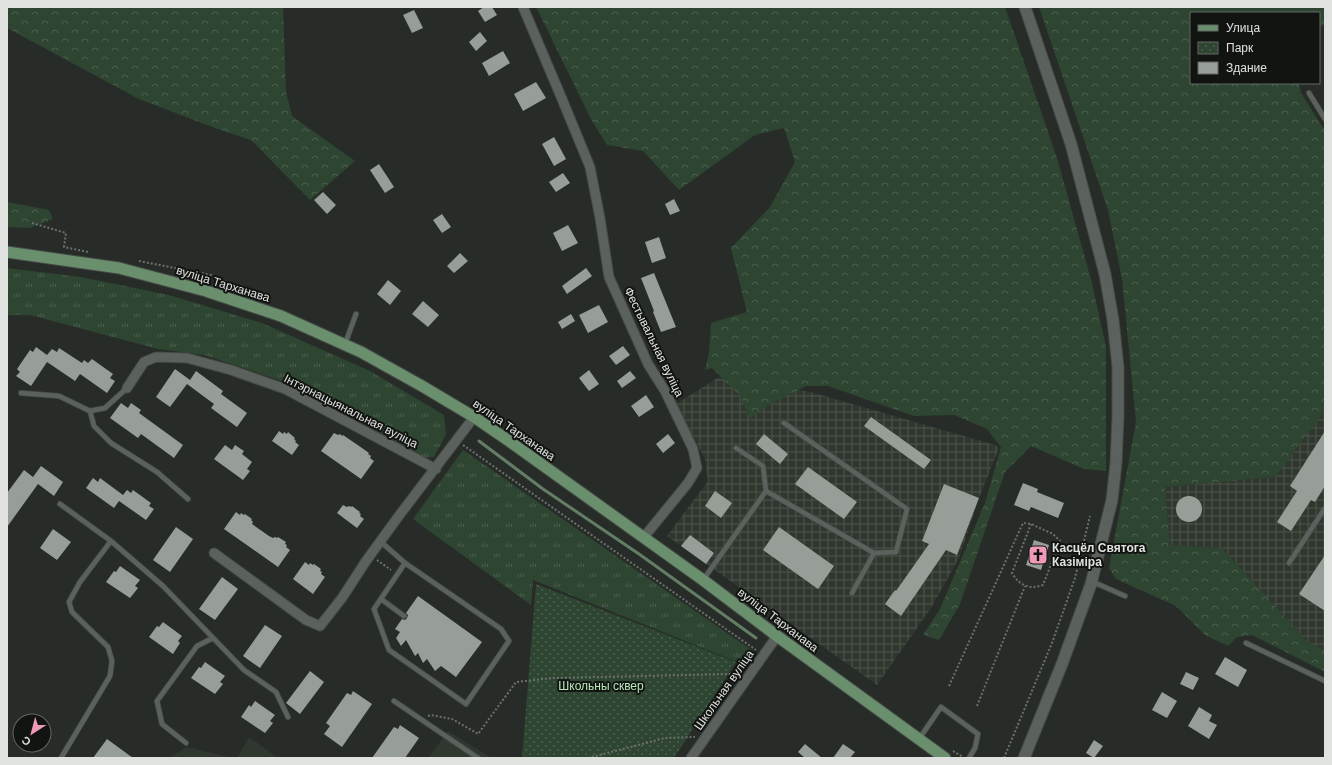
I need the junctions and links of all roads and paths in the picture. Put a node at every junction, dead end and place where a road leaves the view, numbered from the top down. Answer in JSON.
{"nodes":[{"id":1,"x":523,"y":7,"type":"edge"},
{"id":2,"x":1025,"y":7,"type":"edge"},
{"id":3,"x":1309,"y":93,"type":"dead end"},
{"id":4,"x":1325,"y":119,"type":"edge"},
{"id":5,"x":32,"y":223,"type":"dead end"},
{"id":6,"x":64,"y":247,"type":"dead end"},
{"id":7,"x":7,"y":252,"type":"edge"},
{"id":8,"x":356,"y":314,"type":"dead end"},
{"id":9,"x":345,"y":344,"type":"junction"},
{"id":10,"x":127,"y":388,"type":"joint"},
{"id":11,"x":21,"y":393,"type":"dead end"},
{"id":12,"x":90,"y":411,"type":"junction"},
{"id":13,"x":474,"y":418,"type":"junction"},
{"id":14,"x":784,"y":423,"type":"dead end"},
{"id":15,"x":457,"y":441,"type":"junction"},
{"id":16,"x":736,"y":448,"type":"dead end"},
{"id":17,"x":436,"y":469,"type":"junction"},
{"id":18,"x":766,"y":491,"type":"junction"},
{"id":19,"x":188,"y":499,"type":"dead end"},
{"id":20,"x":60,"y":504,"type":"dead end"},
{"id":21,"x":1325,"y":508,"type":"edge"},
{"id":22,"x":1090,"y":516,"type":"dead end"},
{"id":23,"x":1031,"y":524,"type":"junction"},
{"id":24,"x":644,"y":537,"type":"junction"},
{"id":25,"x":111,"y":541,"type":"junction"},
{"id":26,"x":381,"y":542,"type":"junction"},
{"id":27,"x":214,"y":553,"type":"dead end"},
{"id":28,"x":874,"y":553,"type":"junction"},
{"id":29,"x":371,"y":556,"type":"junction"},
{"id":30,"x":405,"y":563,"type":"junction"},
{"id":31,"x":1289,"y":563,"type":"dead end"},
{"id":32,"x":397,"y":575,"type":"junction"},
{"id":33,"x":703,"y":580,"type":"junction"},
{"id":34,"x":1092,"y":581,"type":"junction"},
{"id":35,"x":1025,"y":586,"type":"junction"},
{"id":36,"x":852,"y":593,"type":"dead end"},
{"id":37,"x":1125,"y":596,"type":"dead end"},
{"id":38,"x":381,"y":599,"type":"junction"},
{"id":39,"x":404,"y":616,"type":"dead end"},
{"id":40,"x":777,"y":636,"type":"junction"},
{"id":41,"x":213,"y":638,"type":"junction"},
{"id":42,"x":1246,"y":643,"type":"dead end"},
{"id":43,"x":764,"y":655,"type":"junction"},
{"id":44,"x":755,"y":668,"type":"junction"},
{"id":45,"x":1325,"y":681,"type":"edge"},
{"id":46,"x":949,"y":686,"type":"dead end"},
{"id":47,"x":394,"y":701,"type":"dead end"},
{"id":48,"x":977,"y":706,"type":"dead end"},
{"id":49,"x":288,"y":717,"type":"dead end"},
{"id":50,"x":423,"y":718,"type":"dead end"},
{"id":51,"x":706,"y":736,"type":"junction"},
{"id":52,"x":919,"y":739,"type":"junction"},
{"id":53,"x":186,"y":743,"type":"dead end"},
{"id":54,"x":1027,"y":757,"type":"edge"},
{"id":55,"x":61,"y":758,"type":"edge"},
{"id":56,"x":478,"y":758,"type":"edge"},
{"id":57,"x":588,"y":758,"type":"edge"},
{"id":58,"x":691,"y":758,"type":"edge"},
{"id":59,"x":945,"y":758,"type":"edge"},
{"id":60,"x":969,"y":758,"type":"edge"},
{"id":61,"x":1004,"y":758,"type":"edge"}],
"edges":[{"from":1,"to":24,"type":"street","name":"Фестывальная вуліца"},
{"from":2,"to":34,"type":"street"},
{"from":3,"to":4,"type":"lane"},
{"from":5,"to":6,"type":"path"},
{"from":7,"to":9,"type":"main road","name":"вуліца Тарханава"},
{"from":8,"to":9,"type":"lane"},
{"from":9,"to":13,"type":"main road","name":"вуліца Тарханава"},
{"from":10,"to":12,"type":"lane"},
{"from":10,"to":17,"type":"street","name":"Інтэрнацыянальная вуліца"},
{"from":11,"to":12,"type":"lane"},
{"from":12,"to":19,"type":"lane"},
{"from":13,"to":15,"type":"street"},
{"from":13,"to":24,"type":"main road","name":"вуліца Тарханава"},
{"from":14,"to":28,"type":"lane"},
{"from":15,"to":17,"type":"street"},
{"from":15,"to":43,"type":"path"},
{"from":16,"to":18,"type":"lane"},
{"from":17,"to":26,"type":"street"},
{"from":18,"to":28,"type":"lane"},
{"from":18,"to":33,"type":"lane"},
{"from":20,"to":25,"type":"lane"},
{"from":21,"to":31,"type":"lane"},
{"from":22,"to":61,"type":"path"},
{"from":23,"to":35,"type":"path"},
{"from":23,"to":35,"type":"path"},
{"from":23,"to":46,"type":"path"},
{"from":24,"to":33,"type":"main road","name":"вуліца Тарханава"},
{"from":25,"to":41,"type":"lane"},
{"from":25,"to":55,"type":"lane"},
{"from":26,"to":29,"type":"street"},
{"from":26,"to":30,"type":"lane"},
{"from":27,"to":29,"type":"street"},
{"from":28,"to":36,"type":"lane"},
{"from":29,"to":32,"type":"path"},
{"from":30,"to":32,"type":"lane"},
{"from":30,"to":38,"type":"lane"},
{"from":32,"to":38,"type":"lane"},
{"from":33,"to":40,"type":"main road","name":"вуліца Тарханава"},
{"from":34,"to":37,"type":"lane"},
{"from":34,"to":54,"type":"street"},
{"from":35,"to":48,"type":"path"},
{"from":38,"to":39,"type":"lane"},
{"from":40,"to":43,"type":"street","name":"Школьная вуліца"},
{"from":40,"to":52,"type":"main road","name":"вуліца Тарханава"},
{"from":41,"to":49,"type":"lane"},
{"from":41,"to":53,"type":"lane"},
{"from":42,"to":45,"type":"lane"},
{"from":43,"to":44,"type":"street","name":"Школьная вуліца"},
{"from":44,"to":50,"type":"path"},
{"from":44,"to":51,"type":"street","name":"Школьная вуліца"},
{"from":47,"to":56,"type":"lane"},
{"from":51,"to":57,"type":"path"},
{"from":51,"to":58,"type":"street","name":"Школьная вуліца"},
{"from":52,"to":59,"type":"main road","name":"вуліца Тарханава"},
{"from":52,"to":60,"type":"lane"}]}
